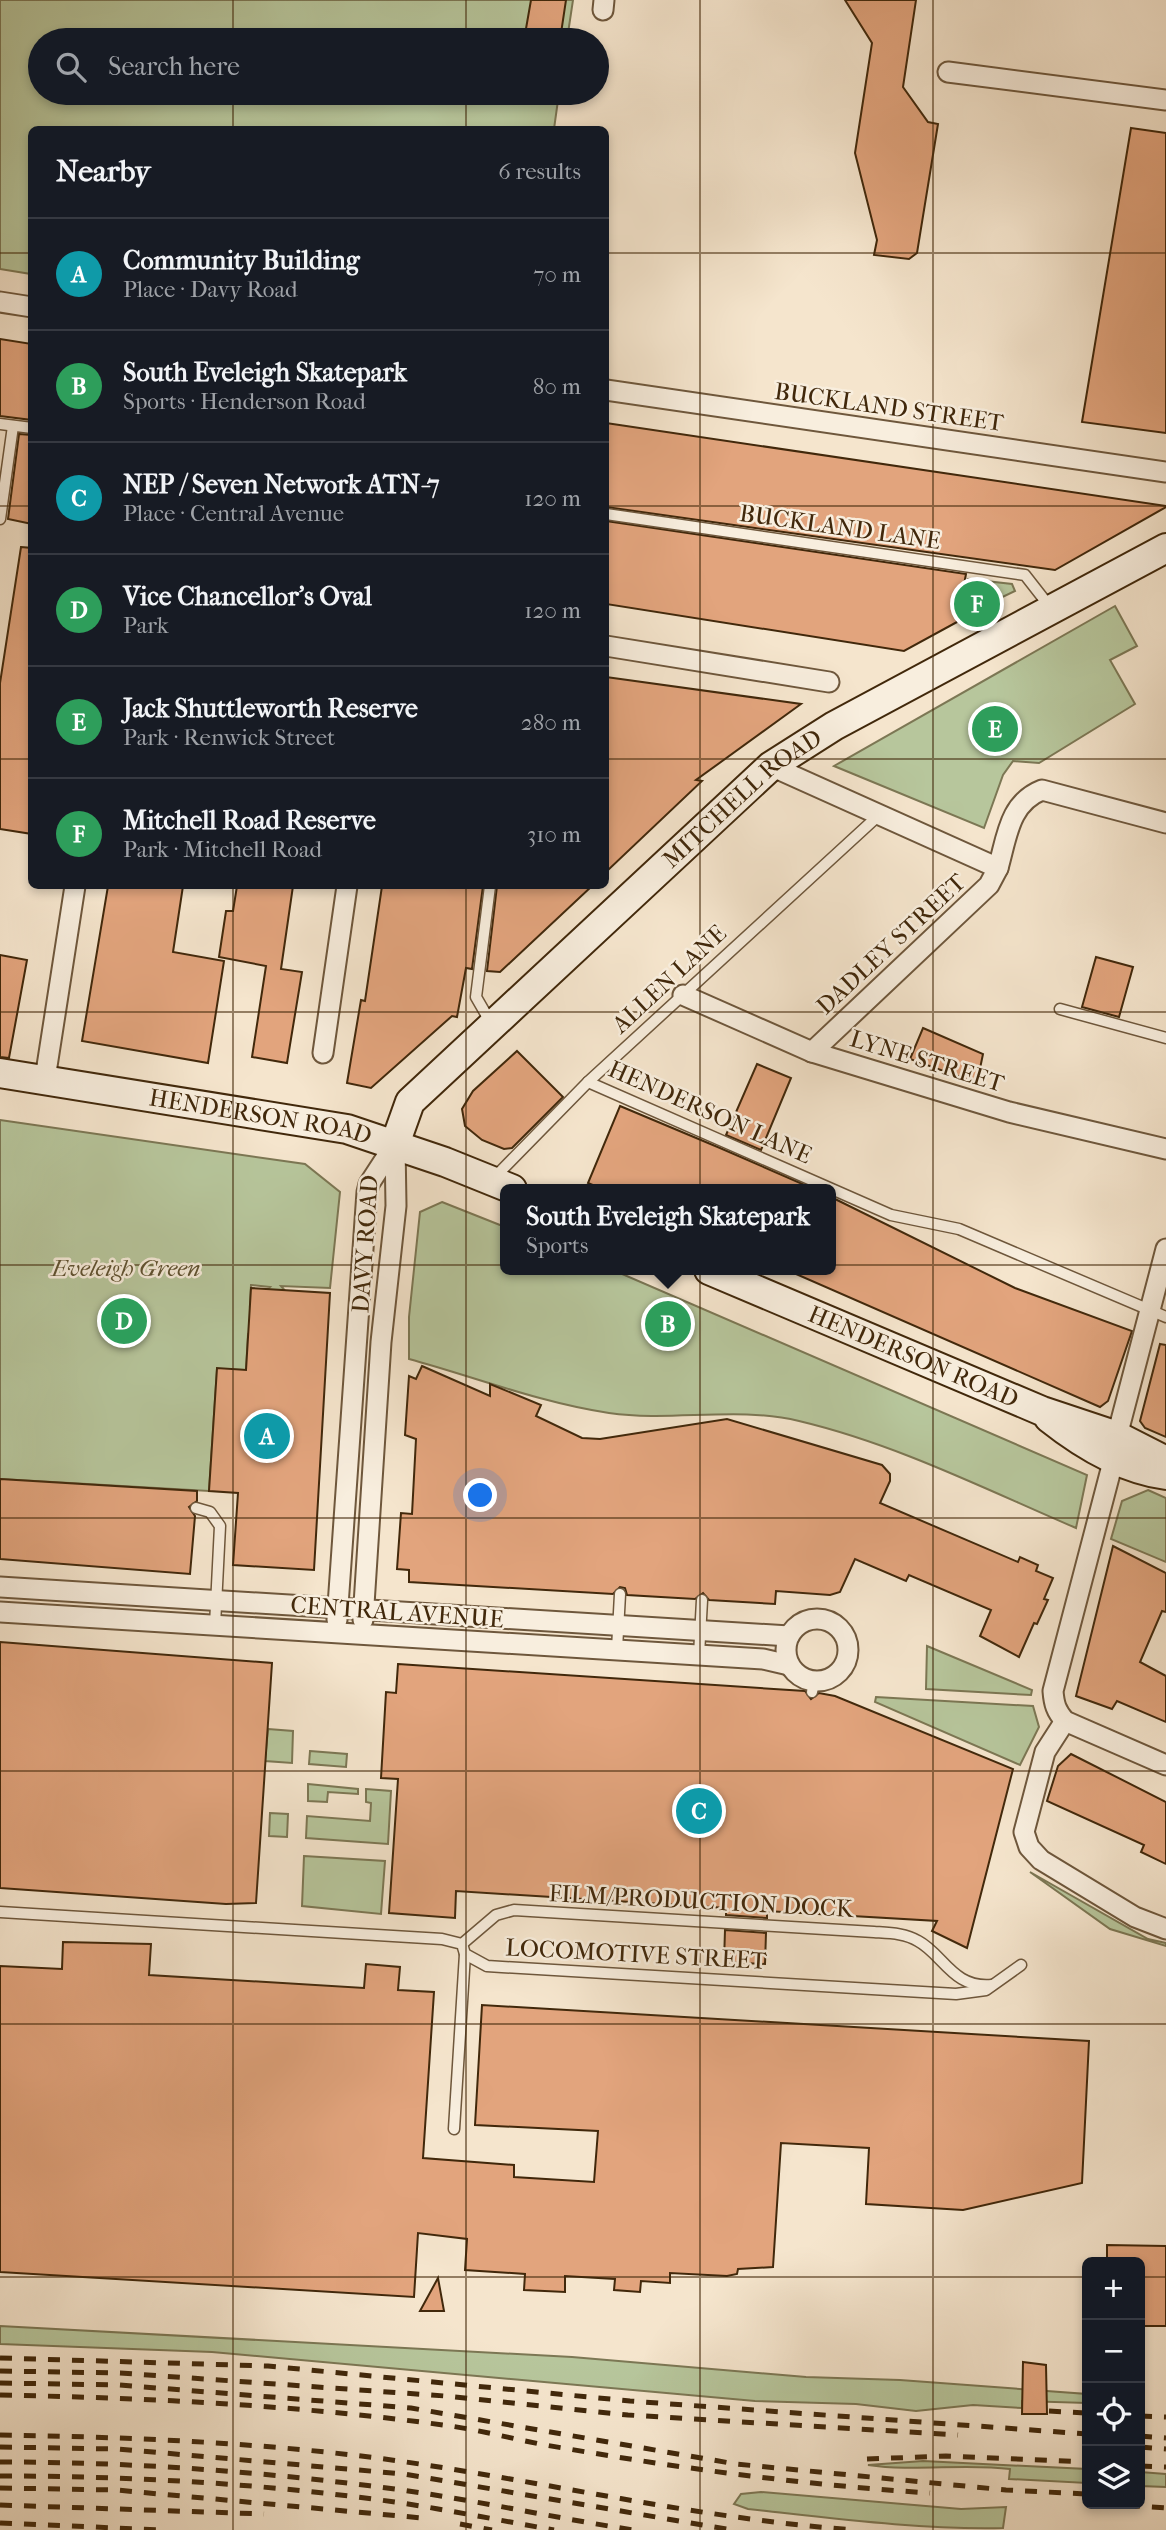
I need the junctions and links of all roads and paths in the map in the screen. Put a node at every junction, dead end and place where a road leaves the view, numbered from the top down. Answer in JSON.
{"nodes":[{"id":1,"x":948,"y":72,"type":"dead end"},
{"id":2,"x":1166,"y":100,"type":"edge"},
{"id":3,"x":0,"y":302,"type":"edge"},
{"id":4,"x":28,"y":306,"type":"edge"},
{"id":5,"x":609,"y":390,"type":"edge"},
{"id":6,"x":0,"y":424,"type":"edge"},
{"id":7,"x":13,"y":426,"type":"junction"},
{"id":8,"x":28,"y":428,"type":"edge"},
{"id":9,"x":1166,"y":472,"type":"edge"},
{"id":10,"x":609,"y":514,"type":"edge"},
{"id":11,"x":0,"y":519,"type":"edge"},
{"id":12,"x":1166,"y":548,"type":"edge"},
{"id":13,"x":1052,"y":610,"type":"junction"},
{"id":14,"x":609,"y":646,"type":"edge"},
{"id":15,"x":829,"y":682,"type":"dead end"},
{"id":16,"x":771,"y":766,"type":"junction"},
{"id":17,"x":879,"y":814,"type":"junction"},
{"id":18,"x":1166,"y":823,"type":"edge"},
{"id":19,"x":998,"y":868,"type":"junction"},
{"id":20,"x":75,"y":889,"type":"edge"},
{"id":21,"x":346,"y":889,"type":"edge"},
{"id":22,"x":490,"y":889,"type":"edge"},
{"id":23,"x":682,"y":995,"type":"junction"},
{"id":24,"x":1060,"y":1009,"type":"dead end"},
{"id":25,"x":492,"y":1024,"type":"junction"},
{"id":26,"x":1166,"y":1038,"type":"edge"},
{"id":27,"x":812,"y":1052,"type":"junction"},
{"id":28,"x":323,"y":1053,"type":"dead end"},
{"id":29,"x":0,"y":1073,"type":"edge"},
{"id":30,"x":45,"y":1079,"type":"junction"},
{"id":31,"x":588,"y":1082,"type":"junction"},
{"id":32,"x":395,"y":1144,"type":"junction"},
{"id":33,"x":1166,"y":1149,"type":"edge"},
{"id":34,"x":500,"y":1184,"type":"edge"},
{"id":35,"x":503,"y":1184,"type":"edge"},
{"id":36,"x":822,"y":1184,"type":"edge"},
{"id":37,"x":836,"y":1190,"type":"edge"},
{"id":38,"x":1166,"y":1249,"type":"edge"},
{"id":39,"x":721,"y":1275,"type":"edge"},
{"id":40,"x":1158,"y":1314,"type":"edge"},
{"id":41,"x":353,"y":1400,"type":"junction"},
{"id":42,"x":377,"y":1402,"type":"junction"},
{"id":43,"x":1115,"y":1447,"type":"junction"},
{"id":44,"x":1166,"y":1461,"type":"edge"},
{"id":45,"x":1166,"y":1475,"type":"edge"},
{"id":46,"x":196,"y":1508,"type":"dead end"},
{"id":47,"x":0,"y":1587,"type":"edge"},
{"id":48,"x":620,"y":1594,"type":"dead end"},
{"id":49,"x":216,"y":1600,"type":"junction"},
{"id":50,"x":702,"y":1600,"type":"dead end"},
{"id":51,"x":338,"y":1607,"type":"junction"},
{"id":52,"x":364,"y":1609,"type":"junction"},
{"id":53,"x":0,"y":1612,"type":"edge"},
{"id":54,"x":618,"y":1624,"type":"junction"},
{"id":55,"x":215,"y":1625,"type":"junction"},
{"id":56,"x":700,"y":1630,"type":"junction"},
{"id":57,"x":337,"y":1633,"type":"junction"},
{"id":58,"x":363,"y":1635,"type":"junction"},
{"id":59,"x":789,"y":1636,"type":"junction"},
{"id":60,"x":617,"y":1650,"type":"junction"},
{"id":61,"x":699,"y":1655,"type":"junction"},
{"id":62,"x":789,"y":1665,"type":"junction"},
{"id":63,"x":1065,"y":1721,"type":"junction"},
{"id":64,"x":1166,"y":1765,"type":"edge"},
{"id":65,"x":0,"y":1912,"type":"edge"},
{"id":66,"x":1166,"y":1929,"type":"edge"},
{"id":67,"x":463,"y":1949,"type":"junction"},
{"id":68,"x":1021,"y":1965,"type":"dead end"},
{"id":69,"x":993,"y":1985,"type":"junction"},
{"id":70,"x":454,"y":2129,"type":"dead end"}],
"edges":[{"from":1,"to":2,"type":"street"},
{"from":3,"to":4,"type":"street"},
{"from":5,"to":9,"type":"street","name":"BUCKLAND STREET"},
{"from":6,"to":7,"type":"lane"},
{"from":7,"to":8,"type":"lane"},
{"from":7,"to":11,"type":"lane"},
{"from":10,"to":13,"type":"lane","name":"BUCKLAND LANE"},
{"from":12,"to":13,"type":"main road","name":"MITCHELL ROAD"},
{"from":13,"to":16,"type":"main road","name":"MITCHELL ROAD"},
{"from":14,"to":15,"type":"street"},
{"from":16,"to":17,"type":"street"},
{"from":16,"to":25,"type":"main road","name":"MITCHELL ROAD"},
{"from":17,"to":19,"type":"street"},
{"from":17,"to":23,"type":"lane","name":"ALLEN LANE"},
{"from":18,"to":19,"type":"street","name":"DADLEY STREET"},
{"from":19,"to":27,"type":"street","name":"DADLEY STREET"},
{"from":20,"to":30,"type":"street"},
{"from":21,"to":28,"type":"street"},
{"from":22,"to":25,"type":"lane"},
{"from":23,"to":27,"type":"street","name":"LYNE STREET"},
{"from":23,"to":31,"type":"lane","name":"ALLEN LANE"},
{"from":24,"to":26,"type":"lane"},
{"from":25,"to":32,"type":"main road","name":"MITCHELL ROAD"},
{"from":27,"to":33,"type":"street","name":"LYNE STREET"},
{"from":29,"to":30,"type":"main road","name":"HENDERSON ROAD"},
{"from":30,"to":32,"type":"main road","name":"HENDERSON ROAD"},
{"from":31,"to":35,"type":"lane","name":"ALLEN LANE"},
{"from":31,"to":36,"type":"lane","name":"HENDERSON LANE"},
{"from":32,"to":34,"type":"main road","name":"HENDERSON ROAD"},
{"from":32,"to":41,"type":"street","name":"DAVY ROAD"},
{"from":32,"to":42,"type":"street","name":"DAVY ROAD"},
{"from":37,"to":40,"type":"lane","name":"HENDERSON LANE"},
{"from":38,"to":40,"type":"street"},
{"from":39,"to":43,"type":"main road","name":"HENDERSON ROAD"},
{"from":40,"to":43,"type":"street"},
{"from":41,"to":42,"type":"street"},
{"from":41,"to":51,"type":"street","name":"DAVY ROAD"},
{"from":42,"to":52,"type":"street","name":"DAVY ROAD"},
{"from":43,"to":44,"type":"main road","name":"HENDERSON ROAD"},
{"from":43,"to":45,"type":"main road","name":"HENDERSON ROAD"},
{"from":43,"to":63,"type":"street"},
{"from":46,"to":49,"type":"lane"},
{"from":47,"to":49,"type":"street","name":"CENTRAL AVENUE"},
{"from":48,"to":54,"type":"lane"},
{"from":49,"to":51,"type":"street","name":"CENTRAL AVENUE"},
{"from":49,"to":55,"type":"lane"},
{"from":50,"to":56,"type":"lane"},
{"from":51,"to":52,"type":"street","name":"CENTRAL AVENUE"},
{"from":51,"to":57,"type":"street","name":"DAVY ROAD"},
{"from":52,"to":54,"type":"street","name":"CENTRAL AVENUE"},
{"from":52,"to":58,"type":"street","name":"DAVY ROAD"},
{"from":53,"to":55,"type":"street","name":"CENTRAL AVENUE"},
{"from":54,"to":56,"type":"street","name":"CENTRAL AVENUE"},
{"from":54,"to":60,"type":"lane"},
{"from":55,"to":57,"type":"street","name":"CENTRAL AVENUE"},
{"from":56,"to":59,"type":"street","name":"CENTRAL AVENUE"},
{"from":56,"to":61,"type":"lane"},
{"from":57,"to":58,"type":"street","name":"CENTRAL AVENUE"},
{"from":58,"to":60,"type":"street","name":"CENTRAL AVENUE"},
{"from":59,"to":62,"type":"street"},
{"from":59,"to":62,"type":"street"},
{"from":60,"to":61,"type":"street","name":"CENTRAL AVENUE"},
{"from":61,"to":62,"type":"street","name":"CENTRAL AVENUE"},
{"from":63,"to":64,"type":"street"},
{"from":63,"to":66,"type":"street"},
{"from":65,"to":67,"type":"lane","name":"LOCOMOTIVE STREET"},
{"from":67,"to":69,"type":"lane","name":"LOCOMOTIVE STREET"},
{"from":67,"to":69,"type":"lane","name":"FILM/PRODUCTION DOCK"},
{"from":67,"to":70,"type":"lane"},
{"from":68,"to":69,"type":"lane","name":"LOCOMOTIVE STREET"}]}
